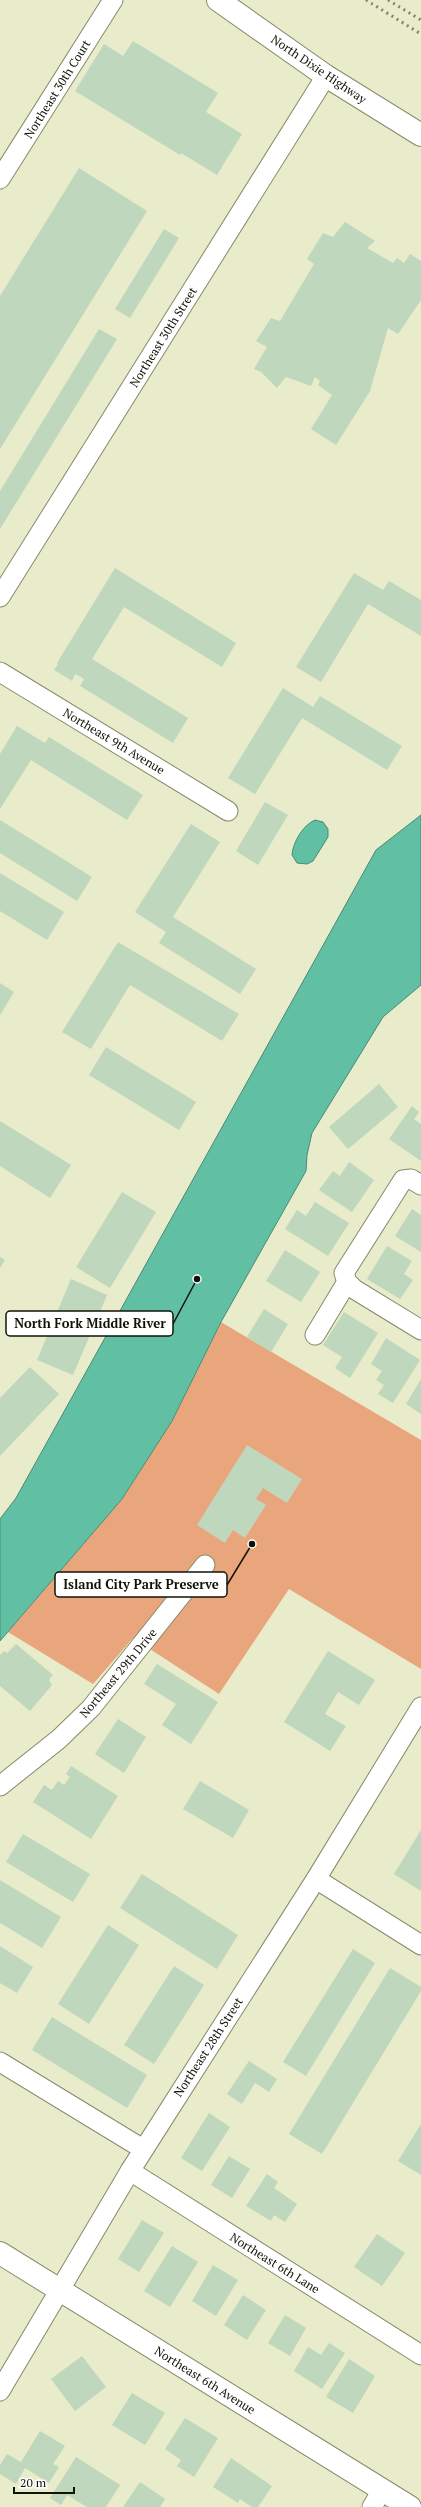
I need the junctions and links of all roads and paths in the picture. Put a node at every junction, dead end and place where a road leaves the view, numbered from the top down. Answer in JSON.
{"nodes":[{"id":1,"x":113,"y":0,"type":"edge"},
{"id":2,"x":218,"y":0,"type":"edge"},
{"id":3,"x":326,"y":76,"type":"junction"},
{"id":4,"x":421,"y":135,"type":"edge"},
{"id":5,"x":0,"y":179,"type":"edge"},
{"id":6,"x":0,"y":597,"type":"edge"},
{"id":7,"x":0,"y":672,"type":"edge"},
{"id":8,"x":228,"y":811,"type":"dead end"},
{"id":9,"x":421,"y":1185,"type":"edge"},
{"id":10,"x":347,"y":1282,"type":"junction"},
{"id":11,"x":421,"y":1330,"type":"edge"},
{"id":12,"x":315,"y":1335,"type":"dead end"},
{"id":13,"x":206,"y":1565,"type":"dead end"},
{"id":14,"x":421,"y":1707,"type":"edge"},
{"id":15,"x":0,"y":1786,"type":"edge"},
{"id":16,"x":316,"y":1879,"type":"junction"},
{"id":17,"x":421,"y":1945,"type":"edge"},
{"id":18,"x":0,"y":2062,"type":"edge"},
{"id":19,"x":143,"y":2149,"type":"junction"},
{"id":20,"x":130,"y":2171,"type":"junction"},
{"id":21,"x":0,"y":2253,"type":"edge"},
{"id":22,"x":60,"y":2289,"type":"junction"},
{"id":23,"x":421,"y":2355,"type":"edge"},
{"id":24,"x":0,"y":2391,"type":"edge"},
{"id":25,"x":377,"y":2498,"type":"edge"},
{"id":26,"x":410,"y":2507,"type":"edge"}],
"edges":[{"from":1,"to":5,"type":"street","name":"Northeast 30th Court"},
{"from":2,"to":3,"type":"street","name":"North Dixie Highway"},
{"from":3,"to":4,"type":"street","name":"North Dixie Highway"},
{"from":3,"to":6,"type":"street","name":"Northeast 30th Street"},
{"from":7,"to":8,"type":"street","name":"Northeast 9th Avenue"},
{"from":9,"to":10,"type":"street"},
{"from":10,"to":11,"type":"street"},
{"from":10,"to":12,"type":"street"},
{"from":13,"to":15,"type":"street","name":"Northeast 29th Drive"},
{"from":14,"to":16,"type":"street","name":"Northeast 28th Street"},
{"from":16,"to":17,"type":"street"},
{"from":16,"to":19,"type":"street","name":"Northeast 28th Street"},
{"from":18,"to":19,"type":"street"},
{"from":19,"to":20,"type":"street","name":"Northeast 28th Street"},
{"from":20,"to":22,"type":"street","name":"Northeast 28th Street"},
{"from":20,"to":23,"type":"street","name":"Northeast 6th Lane"},
{"from":21,"to":22,"type":"street","name":"Northeast 6th Avenue"},
{"from":22,"to":24,"type":"street","name":"Northeast 28th Street"},
{"from":22,"to":25,"type":"street","name":"Northeast 6th Avenue"},
{"from":25,"to":26,"type":"street","name":"Northeast 6th Avenue"}]}
